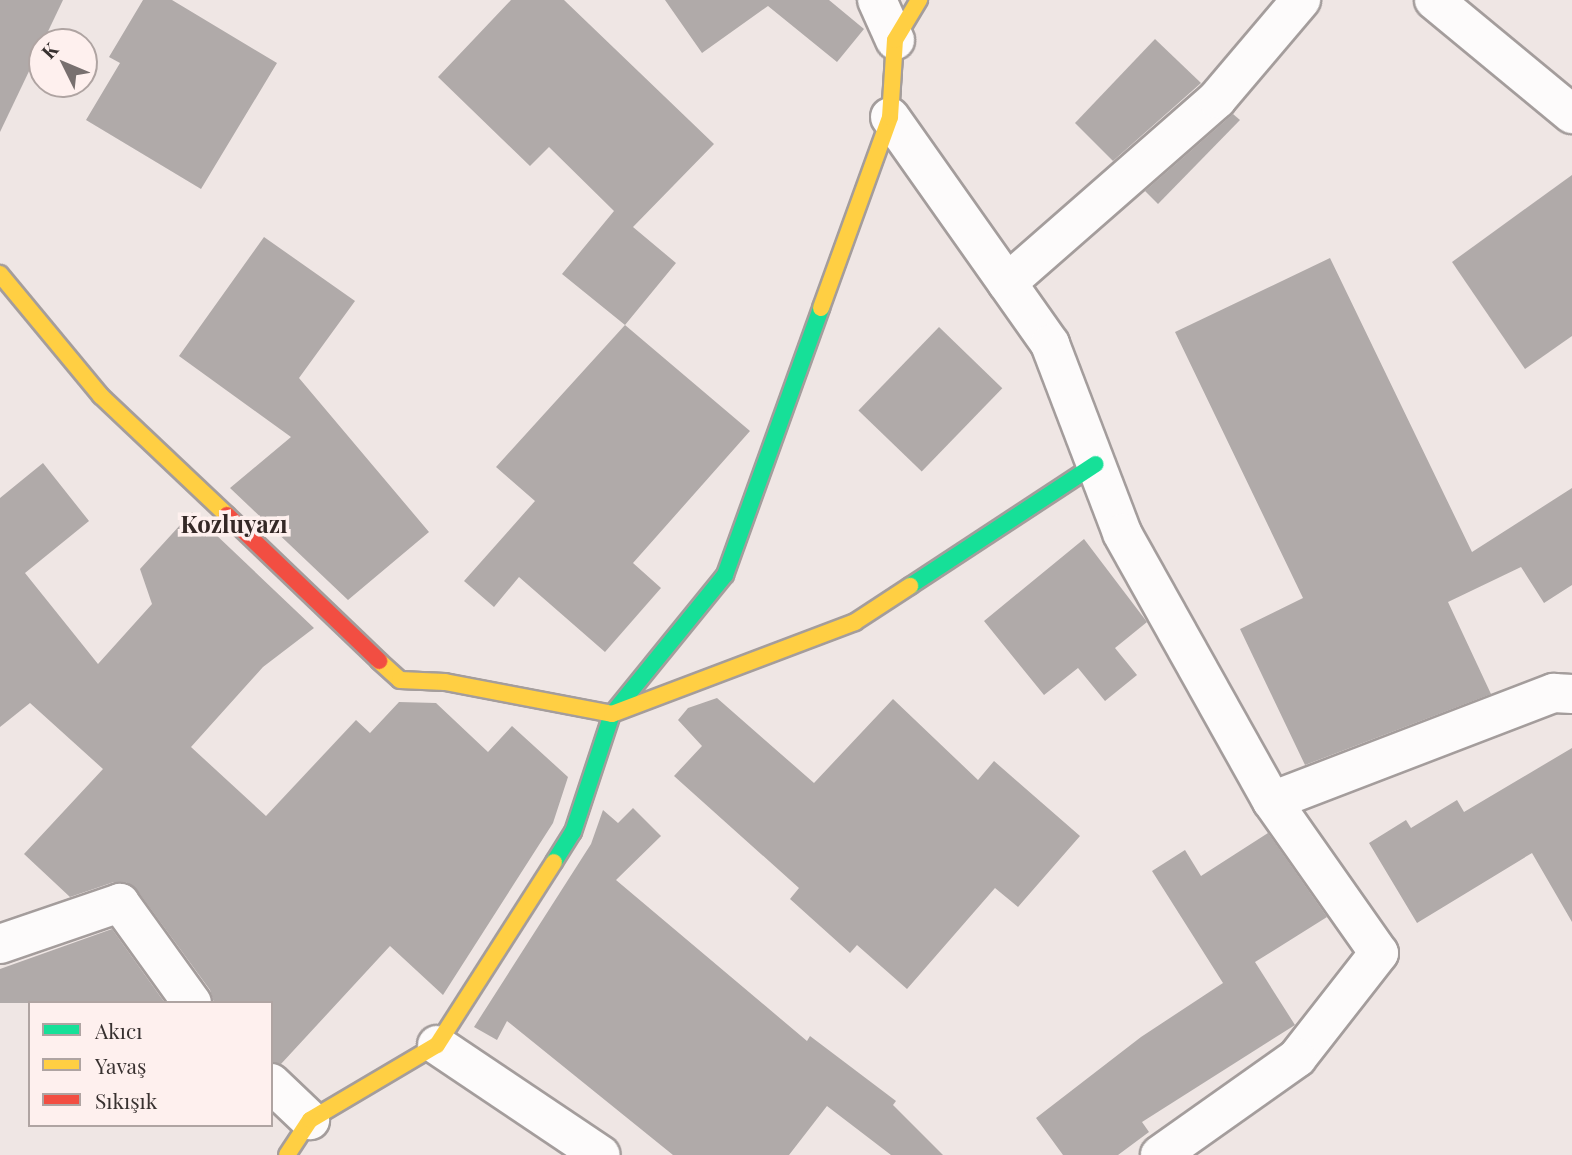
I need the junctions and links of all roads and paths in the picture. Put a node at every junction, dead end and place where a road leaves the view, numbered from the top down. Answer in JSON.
{"nodes":[{"id":1,"x":877,"y":0,"type":"edge"},
{"id":2,"x":919,"y":0,"type":"edge"},
{"id":3,"x":1301,"y":0,"type":"edge"},
{"id":4,"x":1434,"y":0,"type":"edge"},
{"id":5,"x":895,"y":40,"type":"junction"},
{"id":6,"x":1572,"y":114,"type":"edge"},
{"id":7,"x":890,"y":117,"type":"junction"},
{"id":8,"x":0,"y":274,"type":"edge"},
{"id":9,"x":1007,"y":283,"type":"junction"},
{"id":10,"x":1096,"y":464,"type":"junction"},
{"id":11,"x":1572,"y":694,"type":"edge"},
{"id":12,"x":612,"y":714,"type":"junction"},
{"id":13,"x":1272,"y":801,"type":"junction"},
{"id":14,"x":0,"y":944,"type":"edge"},
{"id":15,"x":191,"y":1001,"type":"edge"},
{"id":16,"x":437,"y":1045,"type":"junction"},
{"id":17,"x":273,"y":1085,"type":"edge"},
{"id":18,"x":310,"y":1120,"type":"junction"},
{"id":19,"x":287,"y":1155,"type":"edge"},
{"id":20,"x":601,"y":1155,"type":"edge"},
{"id":21,"x":1160,"y":1155,"type":"edge"}],
"edges":[{"from":1,"to":5,"type":"street"},
{"from":2,"to":5,"type":"street"},
{"from":3,"to":9,"type":"street"},
{"from":4,"to":6,"type":"street"},
{"from":5,"to":7,"type":"street"},
{"from":7,"to":9,"type":"street"},
{"from":7,"to":12,"type":"street"},
{"from":8,"to":12,"type":"street"},
{"from":9,"to":10,"type":"street"},
{"from":10,"to":12,"type":"street"},
{"from":10,"to":13,"type":"street"},
{"from":11,"to":13,"type":"street"},
{"from":12,"to":16,"type":"street"},
{"from":13,"to":21,"type":"street"},
{"from":14,"to":15,"type":"street"},
{"from":16,"to":18,"type":"street"},
{"from":16,"to":20,"type":"street"},
{"from":17,"to":18,"type":"street"},
{"from":18,"to":19,"type":"street"}]}
